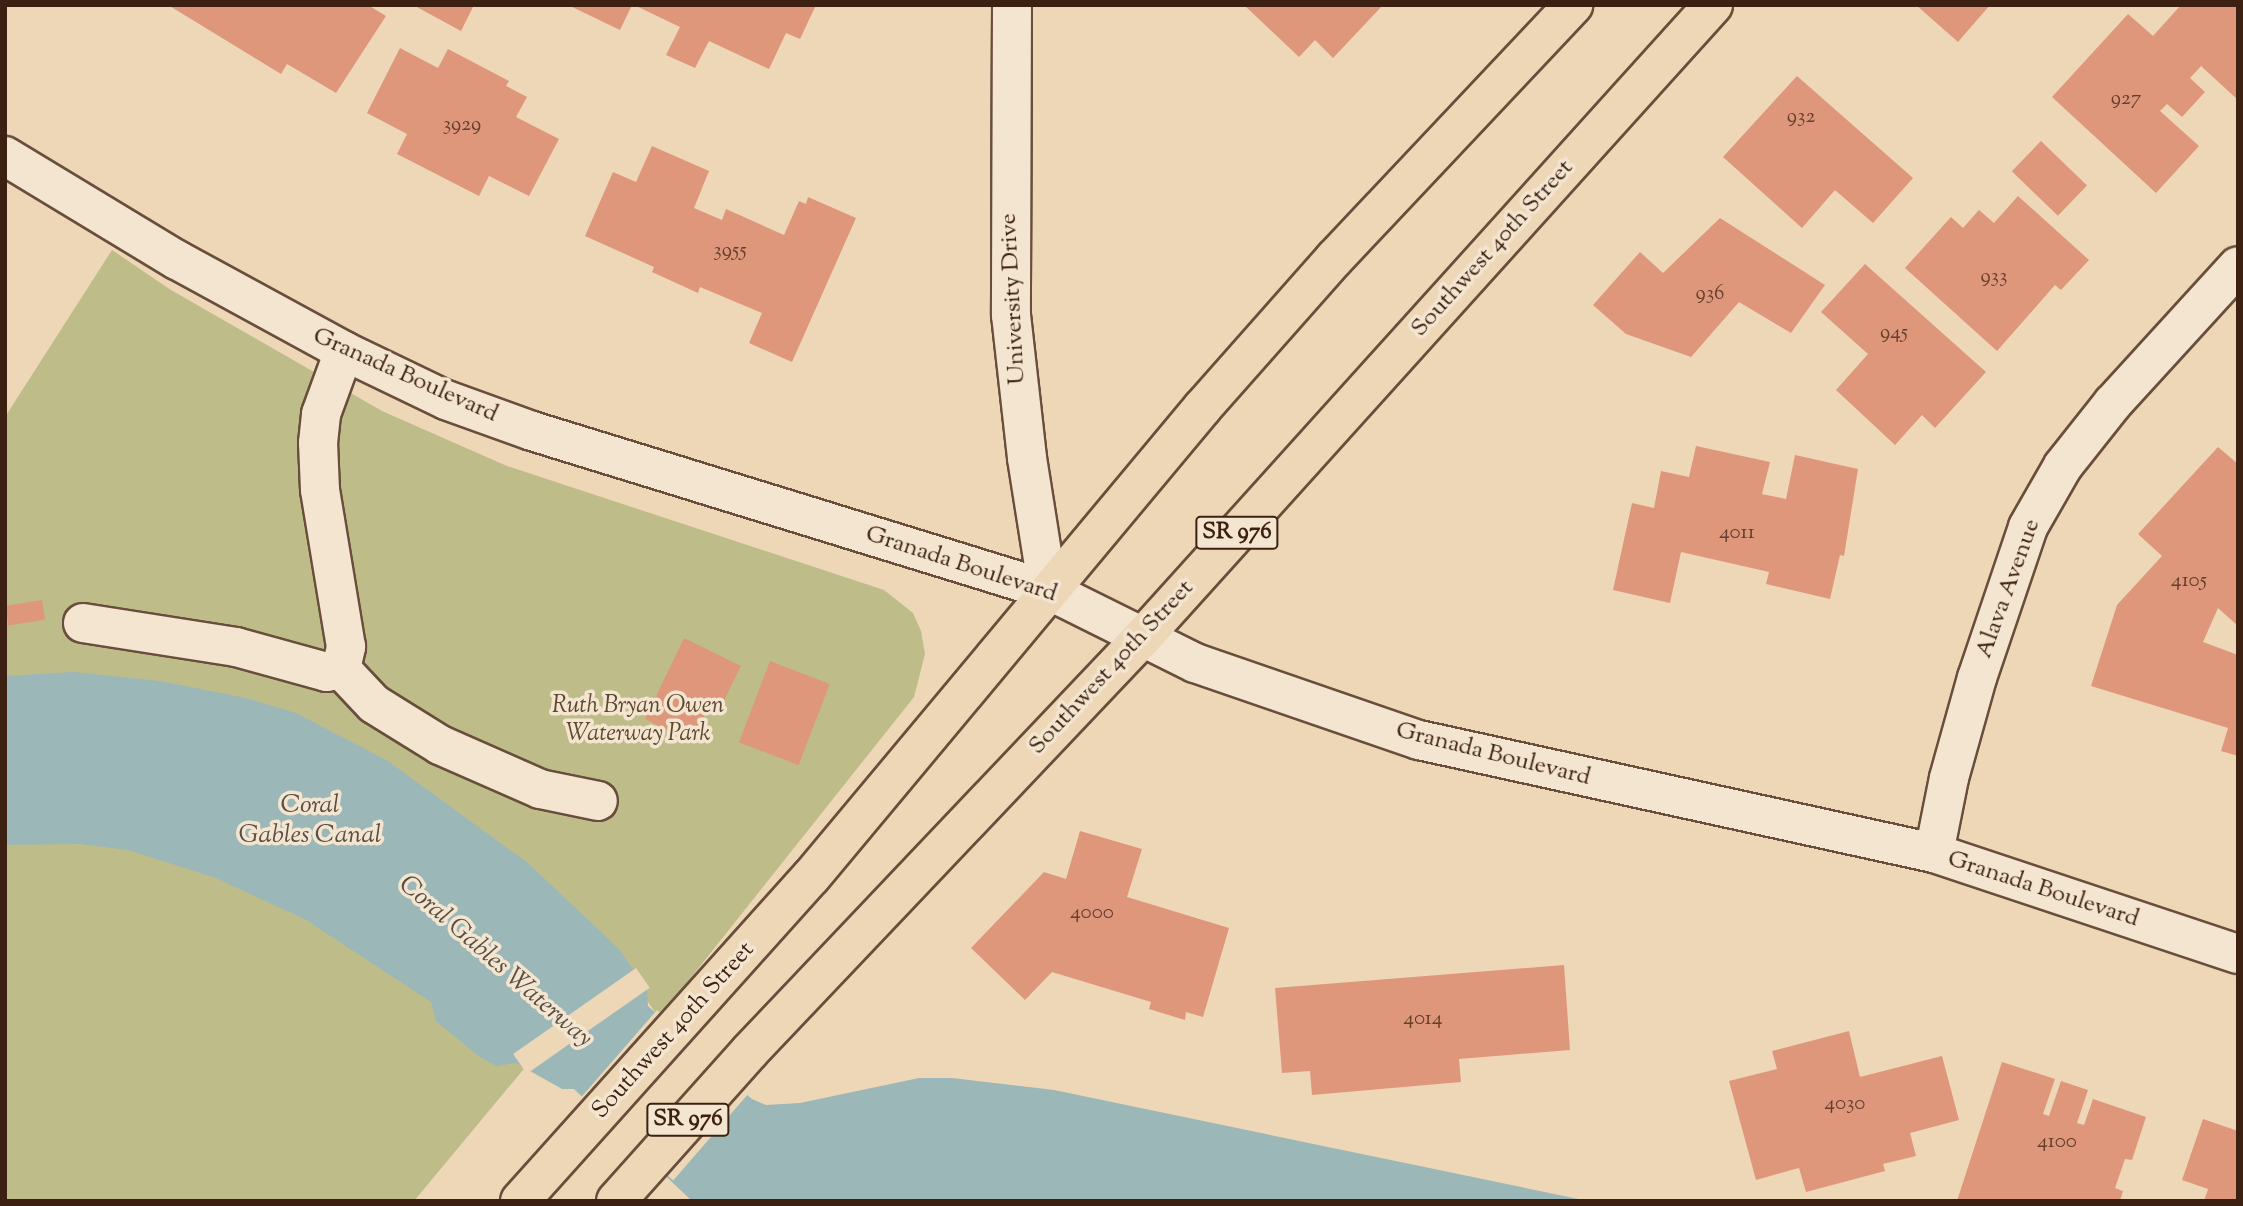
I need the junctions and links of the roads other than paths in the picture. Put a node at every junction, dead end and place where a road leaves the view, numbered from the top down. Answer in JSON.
{"nodes":[{"id":1,"x":1012,"y":5,"type":"edge"},
{"id":2,"x":1573,"y":5,"type":"edge"},
{"id":3,"x":1713,"y":5,"type":"edge"},
{"id":4,"x":5,"y":156,"type":"edge"},
{"id":5,"x":2238,"y":266,"type":"edge"},
{"id":6,"x":344,"y":351,"type":"junction"},
{"id":7,"x":1048,"y":590,"type":"junction"},
{"id":8,"x":83,"y":623,"type":"dead end"},
{"id":9,"x":1141,"y":639,"type":"junction"},
{"id":10,"x":341,"y":670,"type":"junction"},
{"id":11,"x":598,"y":802,"type":"dead end"},
{"id":12,"x":1934,"y":853,"type":"junction"},
{"id":13,"x":2238,"y":954,"type":"edge"},
{"id":14,"x":621,"y":1194,"type":"edge"},
{"id":15,"x":520,"y":1201,"type":"edge"}],
"edges":[{"from":1,"to":7,"type":"street","name":"University Drive"},
{"from":2,"to":7,"type":"main road","name":"Southwest 40th Street","number":"SR 976"},
{"from":3,"to":9,"type":"main road","name":"Southwest 40th Street","number":"SR 976"},
{"from":4,"to":6,"type":"street","name":"Granada Boulevard"},
{"from":5,"to":12,"type":"street","name":"Alava Avenue"},
{"from":6,"to":7,"type":"street","name":"Granada Boulevard"},
{"from":6,"to":10,"type":"street"},
{"from":7,"to":9,"type":"street","name":"Granada Boulevard"},
{"from":7,"to":15,"type":"main road","name":"Southwest 40th Street","number":"SR 976"},
{"from":8,"to":10,"type":"street"},
{"from":9,"to":12,"type":"street","name":"Granada Boulevard"},
{"from":9,"to":14,"type":"main road","name":"Southwest 40th Street","number":"SR 976"},
{"from":10,"to":11,"type":"street"},
{"from":12,"to":13,"type":"street","name":"Granada Boulevard"}]}
